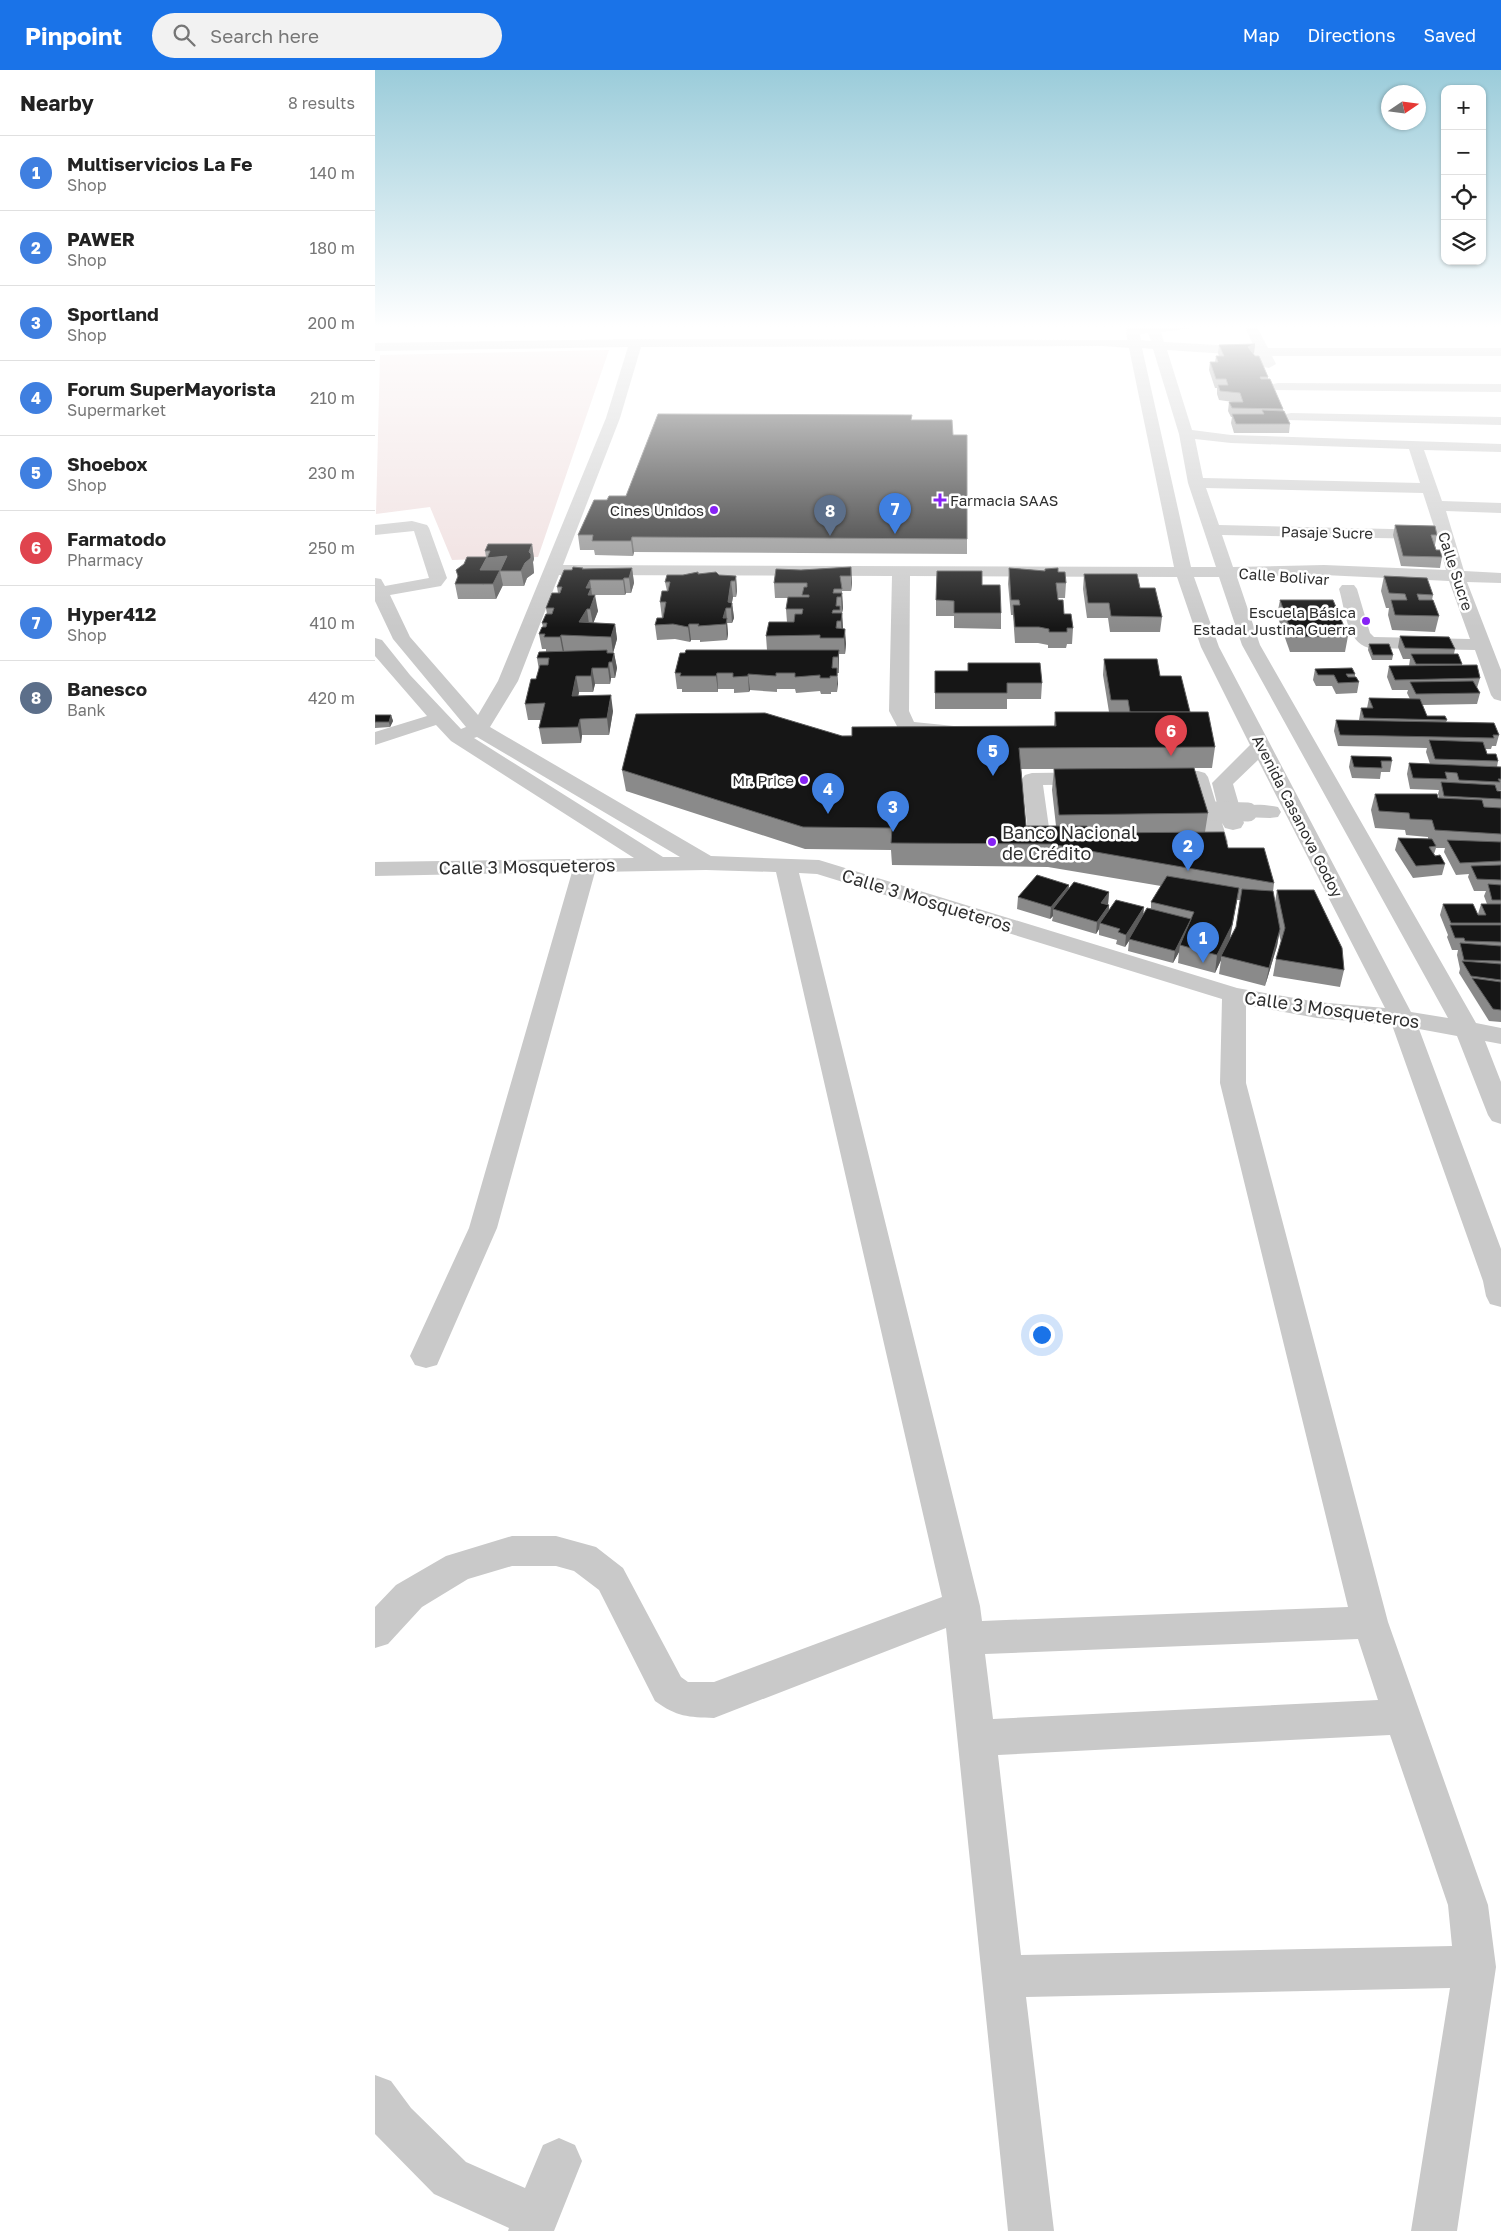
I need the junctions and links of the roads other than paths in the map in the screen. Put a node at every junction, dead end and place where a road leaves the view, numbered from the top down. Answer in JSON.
{"nodes":[{"id":1,"x":610,"y":426,"type":"edge"},
{"id":2,"x":1159,"y":426,"type":"edge"},
{"id":3,"x":1183,"y":426,"type":"edge"},
{"id":4,"x":1295,"y":426,"type":"edge"},
{"id":5,"x":1187,"y":434,"type":"junction"},
{"id":6,"x":1302,"y":440,"type":"junction"},
{"id":7,"x":1415,"y":446,"type":"junction"},
{"id":8,"x":1501,"y":448,"type":"edge"},
{"id":9,"x":1196,"y":483,"type":"junction"},
{"id":10,"x":1430,"y":488,"type":"junction"},
{"id":11,"x":1436,"y":506,"type":"junction"},
{"id":12,"x":1501,"y":508,"type":"edge"},
{"id":13,"x":375,"y":530,"type":"edge"},
{"id":14,"x":1211,"y":530,"type":"junction"},
{"id":15,"x":1444,"y":534,"type":"junction"},
{"id":16,"x":554,"y":570,"type":"junction"},
{"id":17,"x":901,"y":570,"type":"junction"},
{"id":18,"x":1185,"y":572,"type":"junction"},
{"id":19,"x":1224,"y":572,"type":"junction"},
{"id":20,"x":1501,"y":578,"type":"edge"},
{"id":21,"x":1457,"y":579,"type":"junction"},
{"id":22,"x":1501,"y":584,"type":"edge"},
{"id":23,"x":377,"y":588,"type":"edge"},
{"id":24,"x":1347,"y":589,"type":"dead end"},
{"id":25,"x":375,"y":644,"type":"edge"},
{"id":26,"x":1483,"y":645,"type":"junction"},
{"id":27,"x":1501,"y":695,"type":"edge"},
{"id":28,"x":433,"y":713,"type":"junction"},
{"id":29,"x":383,"y":716,"type":"edge"},
{"id":30,"x":479,"y":729,"type":"junction"},
{"id":31,"x":962,"y":730,"type":"edge"},
{"id":32,"x":458,"y":737,"type":"junction"},
{"id":33,"x":375,"y":740,"type":"edge"},
{"id":34,"x":1261,"y":746,"type":"junction"},
{"id":35,"x":1210,"y":811,"type":"junction"},
{"id":36,"x":1270,"y":812,"type":"dead end"},
{"id":37,"x":1240,"y":817,"type":"junction"},
{"id":38,"x":705,"y":863,"type":"junction"},
{"id":39,"x":659,"y":864,"type":"junction"},
{"id":40,"x":786,"y":864,"type":"junction"},
{"id":41,"x":585,"y":866,"type":"junction"},
{"id":42,"x":375,"y":868,"type":"edge"},
{"id":43,"x":1233,"y":995,"type":"junction"},
{"id":44,"x":1403,"y":1018,"type":"junction"},
{"id":45,"x":1467,"y":1029,"type":"junction"},
{"id":46,"x":1501,"y":1036,"type":"edge"},
{"id":47,"x":1501,"y":1115,"type":"edge"},
{"id":48,"x":1501,"y":1296,"type":"edge"},
{"id":49,"x":426,"y":1356,"type":"dead end"},
{"id":50,"x":964,"y":1622,"type":"junction"},
{"id":51,"x":1370,"y":1622,"type":"junction"},
{"id":52,"x":375,"y":1632,"type":"edge"},
{"id":53,"x":1403,"y":1717,"type":"junction"},
{"id":54,"x":977,"y":1738,"type":"junction"},
{"id":55,"x":1475,"y":1967,"type":"junction"},
{"id":56,"x":1003,"y":1976,"type":"junction"},
{"id":57,"x":375,"y":2097,"type":"edge"},
{"id":58,"x":559,"y":2161,"type":"dead end"},
{"id":59,"x":534,"y":2223,"type":"edge"},
{"id":60,"x":1031,"y":2231,"type":"edge"},
{"id":61,"x":1434,"y":2231,"type":"edge"}],
"edges":[{"from":1,"to":16,"type":"street"},
{"from":2,"to":18,"type":"street","name":"Avenida Casanova Godoy"},
{"from":3,"to":5,"type":"street"},
{"from":4,"to":6,"type":"street"},
{"from":5,"to":6,"type":"street"},
{"from":5,"to":9,"type":"street"},
{"from":6,"to":7,"type":"street"},
{"from":7,"to":8,"type":"street"},
{"from":7,"to":10,"type":"street","name":"Calle Sucre"},
{"from":9,"to":10,"type":"street"},
{"from":9,"to":14,"type":"street"},
{"from":10,"to":11,"type":"street","name":"Calle Sucre"},
{"from":11,"to":12,"type":"street"},
{"from":11,"to":15,"type":"street","name":"Calle Sucre"},
{"from":13,"to":23,"type":"street"},
{"from":14,"to":15,"type":"street","name":"Pasaje Sucre"},
{"from":14,"to":19,"type":"street"},
{"from":15,"to":21,"type":"street","name":"Calle Sucre"},
{"from":16,"to":17,"type":"street","name":"Calle Bolivar"},
{"from":16,"to":30,"type":"street"},
{"from":17,"to":18,"type":"street","name":"Calle Bolivar"},
{"from":17,"to":31,"type":"street"},
{"from":18,"to":19,"type":"street","name":"Calle Bolivar"},
{"from":18,"to":34,"type":"street","name":"Avenida Casanova Godoy"},
{"from":19,"to":21,"type":"street","name":"Calle Bolivar"},
{"from":19,"to":45,"type":"street"},
{"from":20,"to":21,"type":"street","name":"Calle Bolivar"},
{"from":21,"to":22,"type":"street","name":"Calle Bolivar"},
{"from":21,"to":26,"type":"street","name":"Calle Sucre"},
{"from":23,"to":30,"type":"street"},
{"from":24,"to":26,"type":"street"},
{"from":25,"to":28,"type":"street"},
{"from":26,"to":27,"type":"street","name":"Calle Sucre"},
{"from":28,"to":29,"type":"street"},
{"from":28,"to":32,"type":"street"},
{"from":28,"to":33,"type":"street"},
{"from":30,"to":32,"type":"street"},
{"from":30,"to":38,"type":"street"},
{"from":32,"to":39,"type":"street"},
{"from":34,"to":37,"type":"street"},
{"from":34,"to":44,"type":"street","name":"Avenida Casanova Godoy"},
{"from":35,"to":35,"type":"street"},
{"from":35,"to":37,"type":"street","bridge":true},
{"from":36,"to":37,"type":"street"},
{"from":38,"to":39,"type":"street","name":"Calle 3 Mosqueteros"},
{"from":38,"to":40,"type":"street","name":"Calle 3 Mosqueteros"},
{"from":39,"to":41,"type":"street","name":"Calle 3 Mosqueteros"},
{"from":40,"to":43,"type":"street","name":"Calle 3 Mosqueteros"},
{"from":40,"to":50,"type":"street"},
{"from":41,"to":42,"type":"street","name":"Calle 3 Mosqueteros"},
{"from":41,"to":49,"type":"street"},
{"from":43,"to":44,"type":"street","name":"Calle 3 Mosqueteros"},
{"from":43,"to":51,"type":"street"},
{"from":44,"to":45,"type":"street","name":"Calle 3 Mosqueteros"},
{"from":44,"to":48,"type":"street","name":"Avenida Casanova Godoy"},
{"from":45,"to":46,"type":"street","name":"Calle 3 Mosqueteros"},
{"from":45,"to":47,"type":"street"},
{"from":50,"to":51,"type":"street"},
{"from":50,"to":52,"type":"street"},
{"from":50,"to":54,"type":"street"},
{"from":51,"to":53,"type":"street"},
{"from":53,"to":54,"type":"street"},
{"from":53,"to":55,"type":"street"},
{"from":54,"to":56,"type":"street"},
{"from":55,"to":56,"type":"street"},
{"from":55,"to":61,"type":"street"},
{"from":56,"to":60,"type":"street"},
{"from":57,"to":59,"type":"street"},
{"from":58,"to":59,"type":"street"}]}
